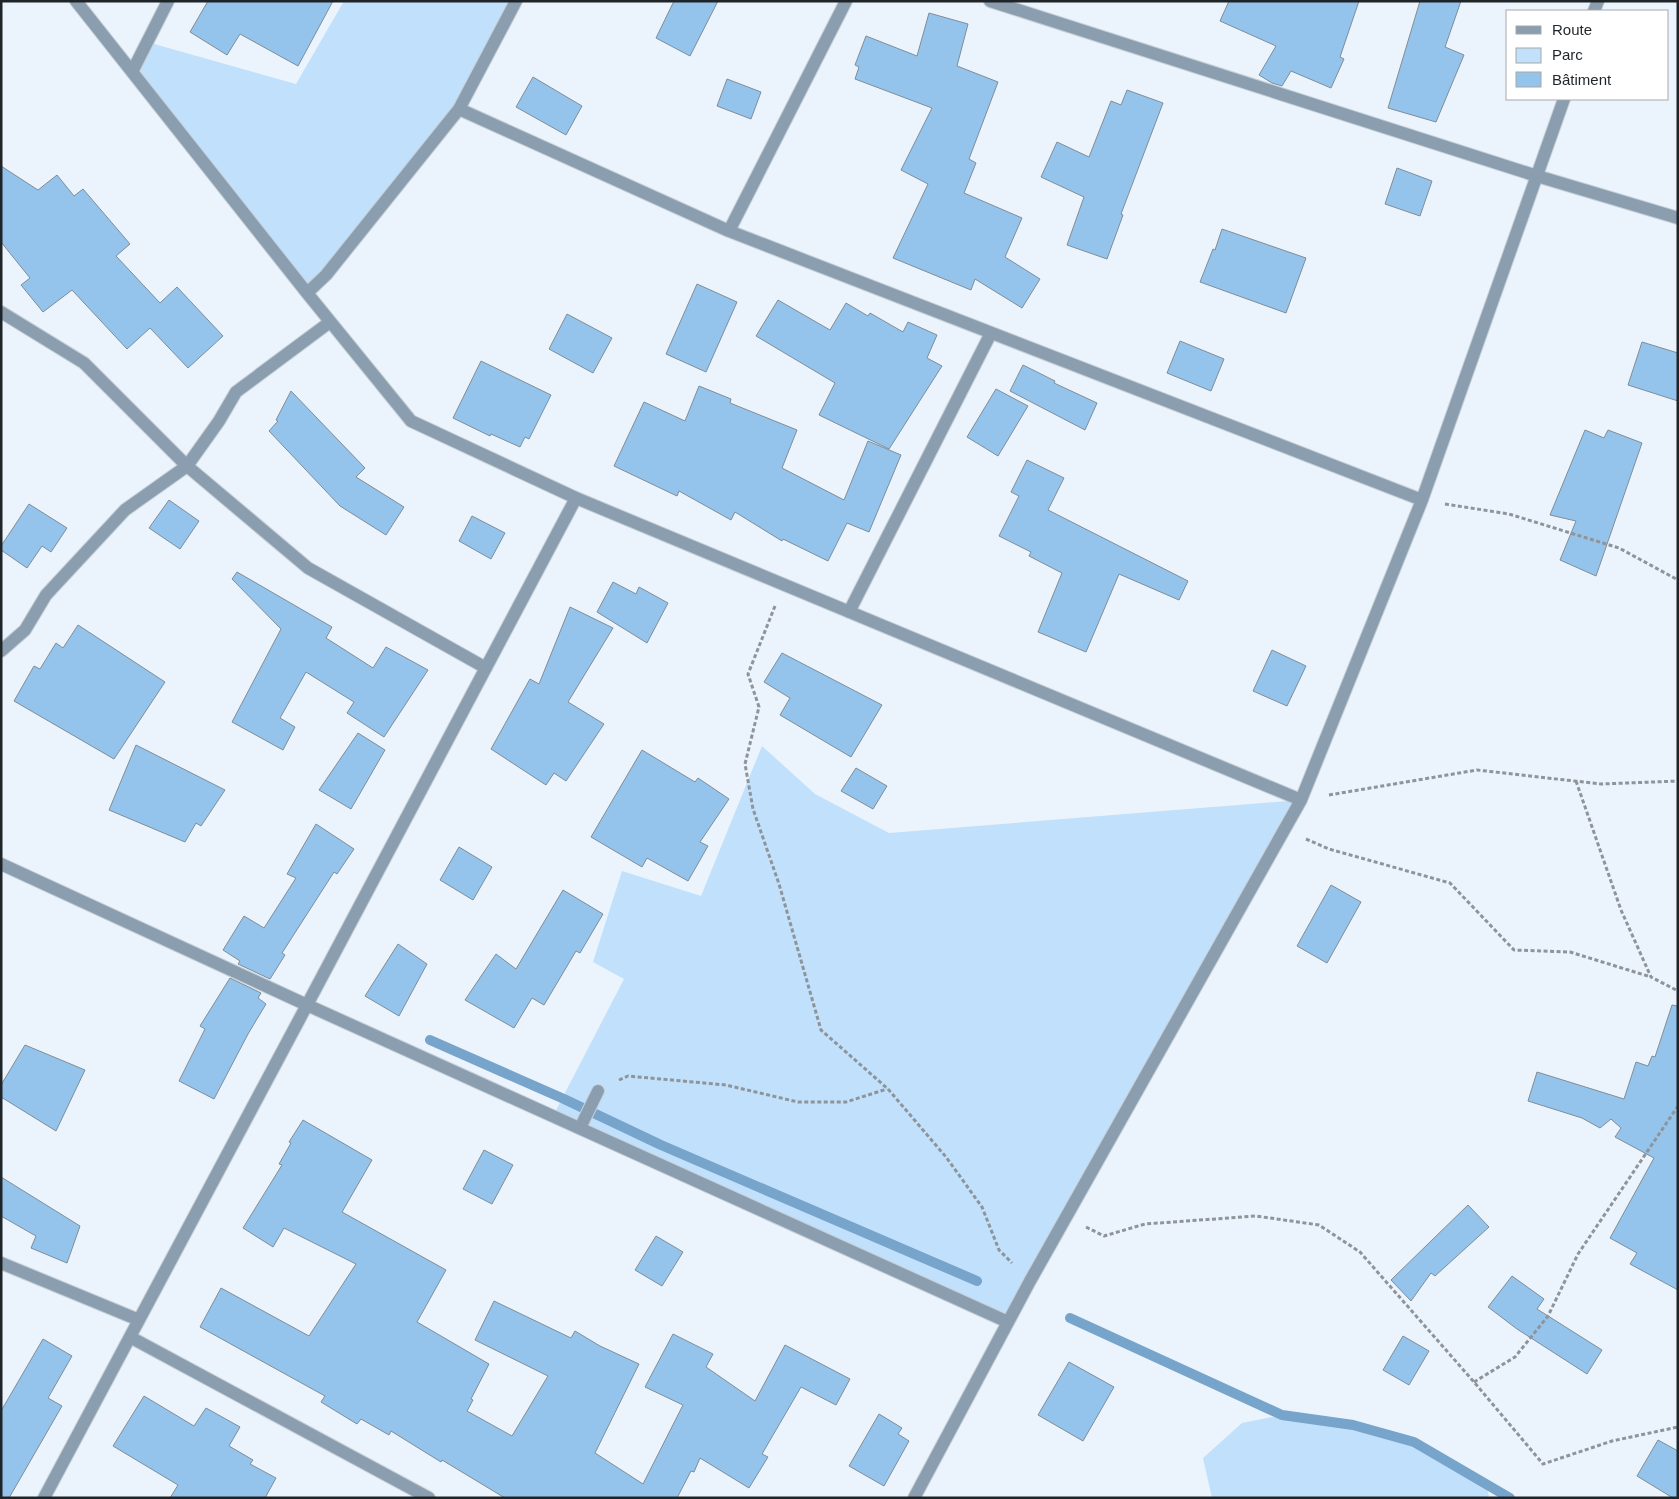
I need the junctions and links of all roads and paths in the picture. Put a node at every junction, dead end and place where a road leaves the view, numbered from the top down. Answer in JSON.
{"nodes":[{"id":1,"x":76,"y":1,"type":"edge"},
{"id":2,"x":168,"y":1,"type":"edge"},
{"id":3,"x":516,"y":1,"type":"edge"},
{"id":4,"x":846,"y":1,"type":"edge"},
{"id":5,"x":990,"y":1,"type":"edge"},
{"id":6,"x":132,"y":72,"type":"junction"},
{"id":7,"x":1564,"y":100,"type":"edge"},
{"id":8,"x":459,"y":109,"type":"junction"},
{"id":9,"x":1537,"y":176,"type":"junction"},
{"id":10,"x":1678,"y":218,"type":"edge"},
{"id":11,"x":729,"y":231,"type":"junction"},
{"id":12,"x":307,"y":293,"type":"junction"},
{"id":13,"x":1,"y":312,"type":"edge"},
{"id":14,"x":330,"y":322,"type":"junction"},
{"id":15,"x":991,"y":333,"type":"junction"},
{"id":16,"x":187,"y":466,"type":"junction"},
{"id":17,"x":576,"y":498,"type":"junction"},
{"id":18,"x":1422,"y":500,"type":"junction"},
{"id":19,"x":1678,"y":580,"type":"edge"},
{"id":20,"x":783,"y":584,"type":"junction"},
{"id":21,"x":849,"y":612,"type":"junction"},
{"id":22,"x":1,"y":651,"type":"edge"},
{"id":23,"x":486,"y":668,"type":"junction"},
{"id":24,"x":1576,"y":781,"type":"junction"},
{"id":25,"x":1678,"y":781,"type":"edge"},
{"id":26,"x":1301,"y":800,"type":"junction"},
{"id":27,"x":1284,"y":830,"type":"junction"},
{"id":28,"x":1,"y":864,"type":"edge"},
{"id":29,"x":1651,"y":977,"type":"junction"},
{"id":30,"x":1678,"y":991,"type":"edge"},
{"id":31,"x":308,"y":1005,"type":"junction"},
{"id":32,"x":888,"y":1088,"type":"junction"},
{"id":33,"x":598,"y":1091,"type":"joint"},
{"id":34,"x":1678,"y":1106,"type":"edge"},
{"id":35,"x":580,"y":1128,"type":"junction"},
{"id":36,"x":1066,"y":1218,"type":"junction"},
{"id":37,"x":1,"y":1263,"type":"edge"},
{"id":38,"x":1030,"y":1281,"type":"junction"},
{"id":39,"x":139,"y":1320,"type":"junction"},
{"id":40,"x":1008,"y":1322,"type":"junction"},
{"id":41,"x":130,"y":1337,"type":"junction"},
{"id":42,"x":1474,"y":1382,"type":"junction"},
{"id":43,"x":1678,"y":1427,"type":"edge"},
{"id":44,"x":44,"y":1498,"type":"edge"},
{"id":45,"x":429,"y":1498,"type":"edge"},
{"id":46,"x":914,"y":1498,"type":"edge"}],
"edges":[{"from":1,"to":6,"type":"street"},
{"from":2,"to":6,"type":"street"},
{"from":3,"to":8,"type":"street"},
{"from":4,"to":11,"type":"street"},
{"from":5,"to":9,"type":"street"},
{"from":6,"to":12,"type":"street"},
{"from":7,"to":9,"type":"street"},
{"from":8,"to":11,"type":"street"},
{"from":8,"to":12,"type":"street"},
{"from":9,"to":10,"type":"street"},
{"from":9,"to":18,"type":"street"},
{"from":11,"to":15,"type":"street"},
{"from":12,"to":14,"type":"street"},
{"from":13,"to":16,"type":"street"},
{"from":14,"to":16,"type":"street"},
{"from":14,"to":17,"type":"street"},
{"from":15,"to":18,"type":"street"},
{"from":15,"to":21,"type":"street"},
{"from":16,"to":22,"type":"street"},
{"from":16,"to":23,"type":"street"},
{"from":17,"to":20,"type":"street"},
{"from":17,"to":23,"type":"street"},
{"from":18,"to":19,"type":"path"},
{"from":18,"to":26,"type":"street"},
{"from":20,"to":21,"type":"street"},
{"from":20,"to":32,"type":"path"},
{"from":21,"to":26,"type":"street"},
{"from":23,"to":31,"type":"street"},
{"from":24,"to":25,"type":"path"},
{"from":24,"to":26,"type":"path"},
{"from":24,"to":29,"type":"path"},
{"from":26,"to":27,"type":"street"},
{"from":27,"to":29,"type":"path"},
{"from":27,"to":36,"type":"street"},
{"from":28,"to":31,"type":"street"},
{"from":29,"to":30,"type":"path"},
{"from":31,"to":35,"type":"street"},
{"from":31,"to":39,"type":"street"},
{"from":32,"to":33,"type":"path"},
{"from":32,"to":38,"type":"path"},
{"from":33,"to":35,"type":"street"},
{"from":34,"to":42,"type":"path"},
{"from":35,"to":40,"type":"street"},
{"from":36,"to":38,"type":"street"},
{"from":36,"to":42,"type":"path"},
{"from":37,"to":39,"type":"street"},
{"from":38,"to":40,"type":"street"},
{"from":39,"to":41,"type":"street"},
{"from":40,"to":46,"type":"street"},
{"from":41,"to":44,"type":"street"},
{"from":41,"to":45,"type":"street"},
{"from":42,"to":43,"type":"path"}]}
